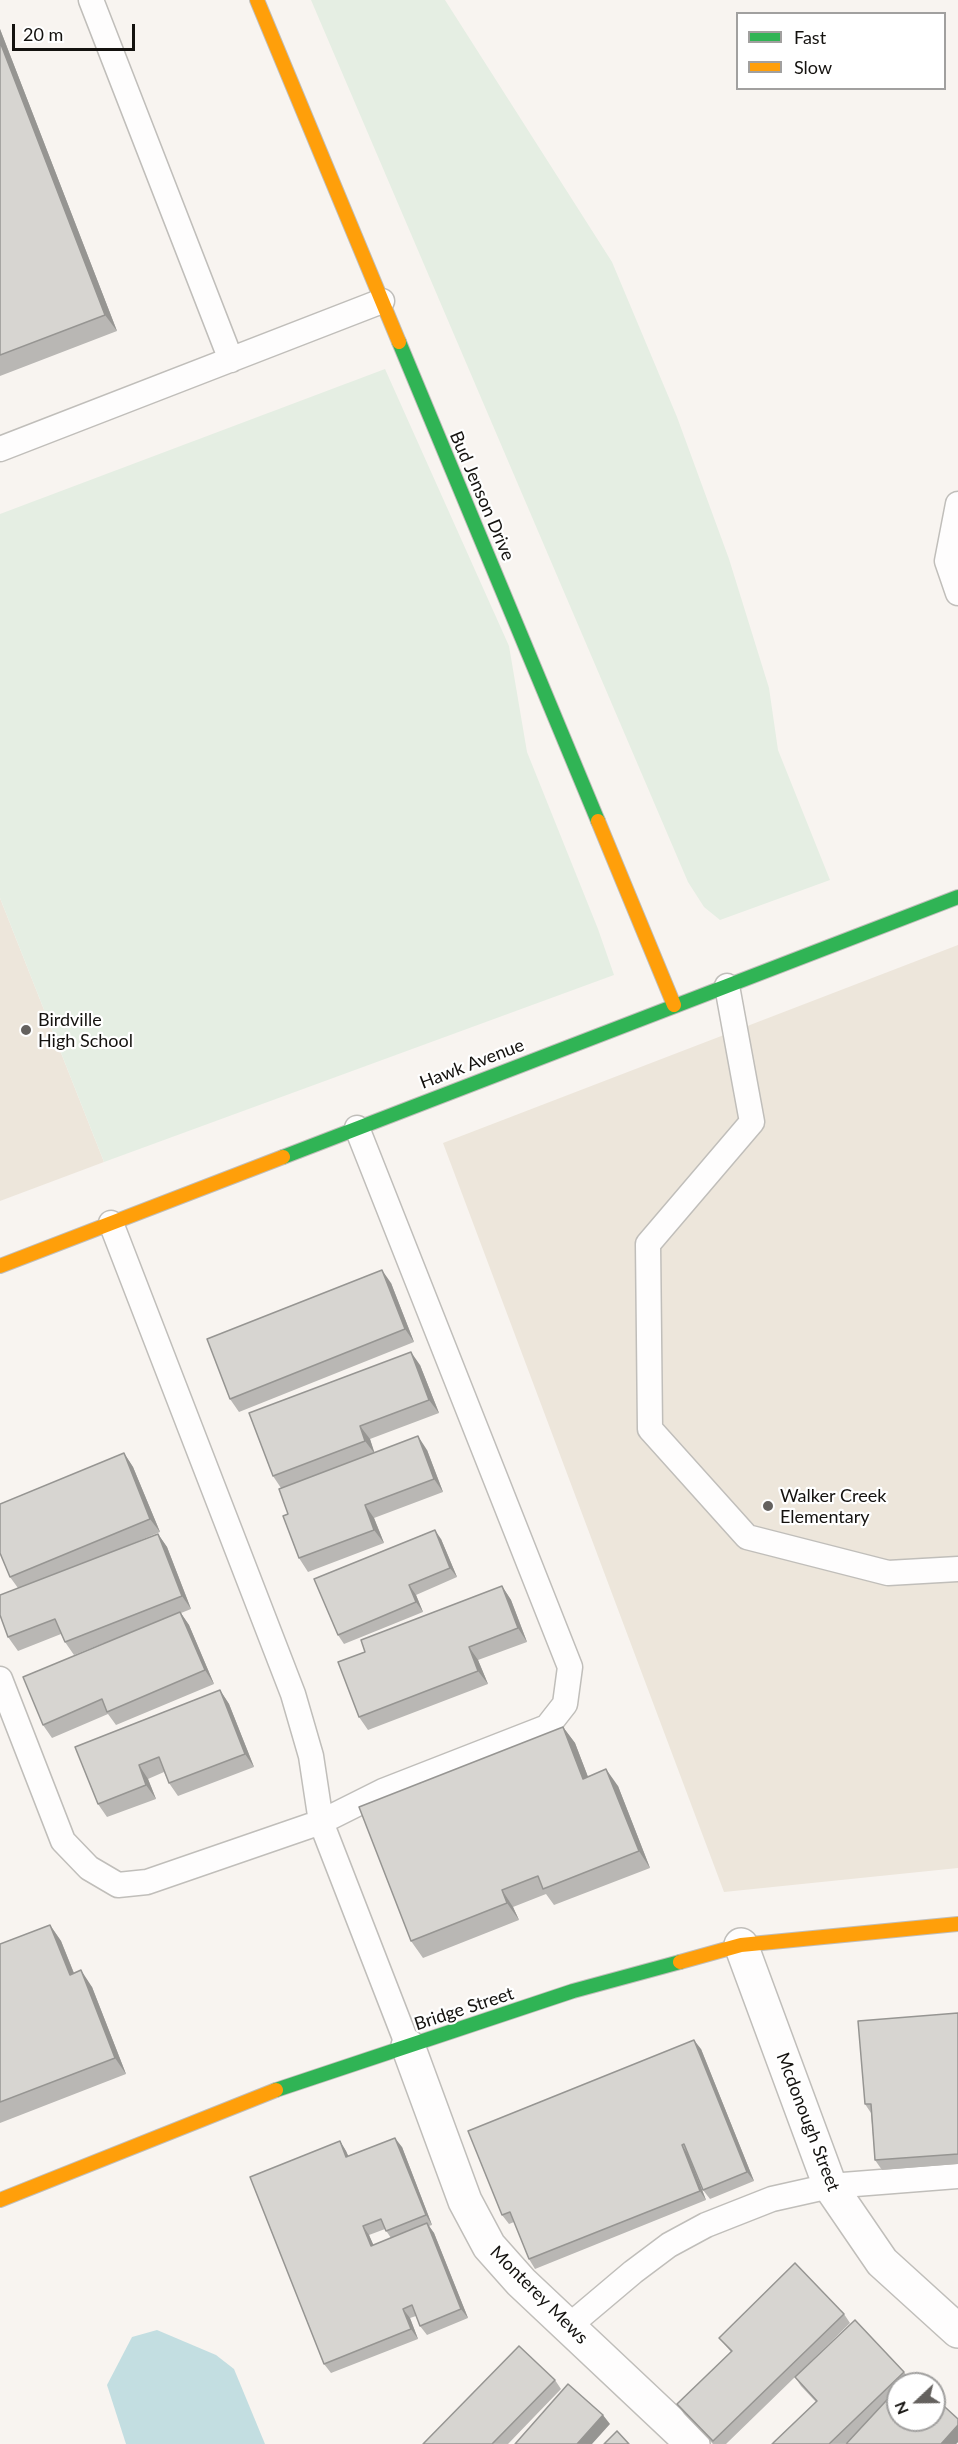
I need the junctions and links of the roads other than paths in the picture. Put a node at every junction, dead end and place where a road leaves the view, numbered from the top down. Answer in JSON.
{"nodes":[{"id":1,"x":91,"y":0,"type":"edge"},
{"id":2,"x":257,"y":0,"type":"edge"},
{"id":3,"x":382,"y":301,"type":"junction"},
{"id":4,"x":231,"y":360,"type":"junction"},
{"id":5,"x":0,"y":449,"type":"edge"},
{"id":6,"x":958,"y":504,"type":"edge"},
{"id":7,"x":958,"y":593,"type":"edge"},
{"id":8,"x":958,"y":897,"type":"edge"},
{"id":9,"x":727,"y":986,"type":"junction"},
{"id":10,"x":674,"y":1005,"type":"junction"},
{"id":11,"x":357,"y":1128,"type":"junction"},
{"id":12,"x":111,"y":1223,"type":"junction"},
{"id":13,"x":0,"y":1266,"type":"edge"},
{"id":14,"x":958,"y":1569,"type":"edge"},
{"id":15,"x":0,"y":1679,"type":"edge"},
{"id":16,"x":321,"y":1822,"type":"junction"},
{"id":17,"x":958,"y":1924,"type":"edge"},
{"id":18,"x":741,"y":1945,"type":"junction"},
{"id":19,"x":408,"y":2046,"type":"junction"},
{"id":20,"x":958,"y":2176,"type":"edge"},
{"id":21,"x":830,"y":2187,"type":"junction"},
{"id":22,"x":0,"y":2200,"type":"edge"},
{"id":23,"x":569,"y":2326,"type":"junction"},
{"id":24,"x":958,"y":2331,"type":"edge"},
{"id":25,"x":693,"y":2444,"type":"edge"}],
"edges":[{"from":1,"to":4,"type":"lane"},
{"from":2,"to":3,"type":"street","name":"Bud Jenson Drive"},
{"from":3,"to":4,"type":"lane"},
{"from":3,"to":10,"type":"street","name":"Bud Jenson Drive"},
{"from":4,"to":5,"type":"lane"},
{"from":6,"to":7,"type":"lane"},
{"from":8,"to":9,"type":"street","name":"Hawk Avenue"},
{"from":9,"to":10,"type":"street","name":"Hawk Avenue"},
{"from":9,"to":14,"type":"lane"},
{"from":10,"to":11,"type":"street","name":"Hawk Avenue"},
{"from":11,"to":12,"type":"street","name":"Hawk Avenue"},
{"from":11,"to":16,"type":"lane"},
{"from":12,"to":13,"type":"street","name":"Hawk Avenue"},
{"from":12,"to":16,"type":"lane"},
{"from":15,"to":16,"type":"lane"},
{"from":16,"to":19,"type":"lane"},
{"from":17,"to":18,"type":"street","name":"Bridge Street"},
{"from":18,"to":19,"type":"street","name":"Bridge Street"},
{"from":18,"to":21,"type":"street","name":"Mcdonough Street"},
{"from":19,"to":22,"type":"street","name":"Bridge Street"},
{"from":19,"to":23,"type":"street","name":"Monterey Mews"},
{"from":20,"to":21,"type":"lane"},
{"from":21,"to":23,"type":"lane"},
{"from":21,"to":24,"type":"street","name":"Mcdonough Street"},
{"from":23,"to":25,"type":"street","name":"Monterey Mews"}]}
